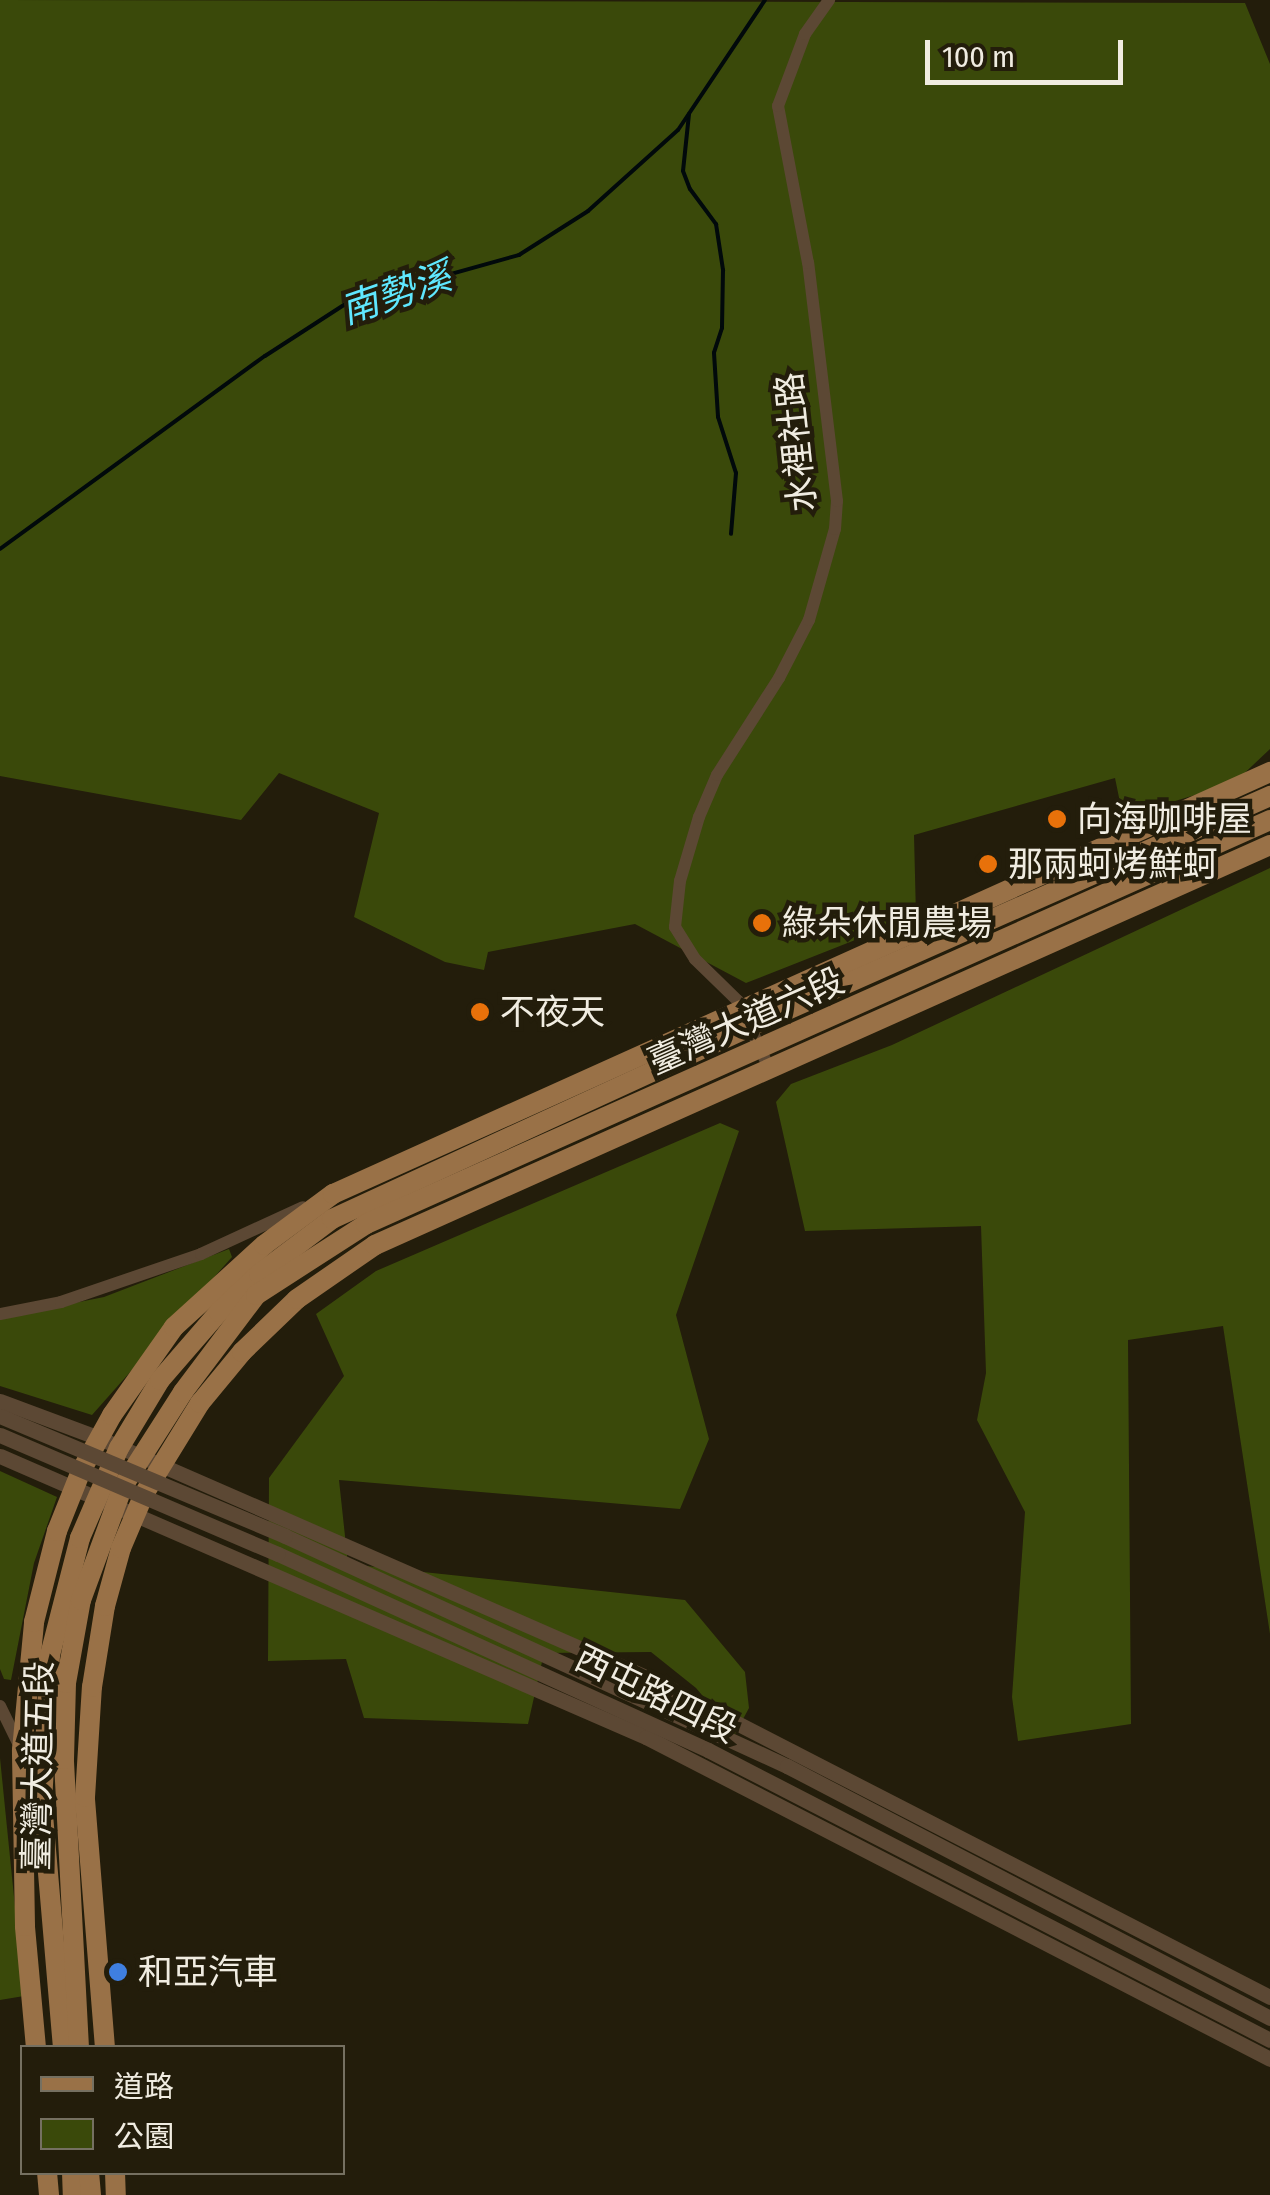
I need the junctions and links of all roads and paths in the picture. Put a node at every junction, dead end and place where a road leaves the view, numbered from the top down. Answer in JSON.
{"nodes":[{"id":1,"x":829,"y":0,"type":"edge"},
{"id":2,"x":1270,"y":772,"type":"edge"},
{"id":3,"x":1270,"y":796,"type":"edge"},
{"id":4,"x":1270,"y":820,"type":"edge"},
{"id":5,"x":1270,"y":845,"type":"edge"},
{"id":6,"x":746,"y":1017,"type":"junction"},
{"id":7,"x":765,"y":1059,"type":"junction"},
{"id":8,"x":333,"y":1194,"type":"junction"},
{"id":9,"x":332,"y":1219,"type":"joint"},
{"id":10,"x":305,"y":1260,"type":"joint"},
{"id":11,"x":331,"y":1272,"type":"joint"},
{"id":12,"x":0,"y":1314,"type":"edge"},
{"id":13,"x":0,"y":1401,"type":"edge"},
{"id":14,"x":0,"y":1416,"type":"edge"},
{"id":15,"x":0,"y":1434,"type":"edge"},
{"id":16,"x":109,"y":1443,"type":"junction"},
{"id":17,"x":0,"y":1456,"type":"edge"},
{"id":18,"x":141,"y":1458,"type":"junction"},
{"id":19,"x":161,"y":1466,"type":"junction"},
{"id":20,"x":75,"y":1485,"type":"junction"},
{"id":21,"x":116,"y":1504,"type":"junction"},
{"id":22,"x":576,"y":1647,"type":"junction"},
{"id":23,"x":564,"y":1683,"type":"junction"},
{"id":24,"x":0,"y":1706,"type":"edge"},
{"id":25,"x":682,"y":1715,"type":"junction"},
{"id":26,"x":646,"y":1737,"type":"junction"},
{"id":27,"x":22,"y":1750,"type":"junction"},
{"id":28,"x":42,"y":1803,"type":"junction"},
{"id":29,"x":1270,"y":1997,"type":"edge"},
{"id":30,"x":1270,"y":2018,"type":"edge"},
{"id":31,"x":1270,"y":2040,"type":"edge"},
{"id":32,"x":36,"y":2045,"type":"edge"},
{"id":33,"x":63,"y":2045,"type":"edge"},
{"id":34,"x":80,"y":2045,"type":"edge"},
{"id":35,"x":105,"y":2045,"type":"edge"},
{"id":36,"x":1270,"y":2059,"type":"edge"}],
"edges":[{"from":1,"to":6,"type":"street","name":"水裡社路"},
{"from":2,"to":6,"type":"main road","name":"臺灣大道六段"},
{"from":3,"to":6,"type":"main road","name":"臺灣大道六段"},
{"from":4,"to":7,"type":"main road","name":"臺灣大道六段"},
{"from":5,"to":7,"type":"main road","name":"臺灣大道六段"},
{"from":6,"to":7,"type":"street","name":"水裡社路"},
{"from":6,"to":8,"type":"main road","name":"臺灣大道六段"},
{"from":6,"to":9,"type":"main road","name":"臺灣大道六段"},
{"from":7,"to":10,"type":"main road","name":"臺灣大道六段"},
{"from":7,"to":11,"type":"main road","name":"臺灣大道六段"},
{"from":8,"to":12,"type":"street"},
{"from":8,"to":16,"type":"main road","name":"臺灣大道五段"},
{"from":9,"to":16,"type":"main road","name":"臺灣大道五段"},
{"from":10,"to":18,"type":"main road","name":"臺灣大道五段"},
{"from":11,"to":19,"type":"main road","name":"臺灣大道五段"},
{"from":13,"to":16,"type":"street","name":"西屯路四段"},
{"from":14,"to":25,"type":"street","name":"西屯路四段","bridge":true},
{"from":15,"to":23,"type":"street","name":"西屯路四段","bridge":true},
{"from":16,"to":18,"type":"street","name":"西屯路四段"},
{"from":16,"to":20,"type":"main road","name":"臺灣大道五段"},
{"from":16,"to":21,"type":"main road","name":"臺灣大道五段"},
{"from":17,"to":20,"type":"street","name":"西屯路四段"},
{"from":18,"to":19,"type":"street","name":"西屯路四段"},
{"from":18,"to":21,"type":"main road","name":"臺灣大道五段"},
{"from":19,"to":21,"type":"main road","name":"臺灣大道五段"},
{"from":19,"to":22,"type":"street","name":"西屯路四段"},
{"from":20,"to":21,"type":"street","name":"西屯路四段"},
{"from":20,"to":27,"type":"main road","name":"臺灣大道五段"},
{"from":21,"to":26,"type":"street","name":"西屯路四段"},
{"from":21,"to":28,"type":"main road","name":"臺灣大道五段"},
{"from":21,"to":34,"type":"main road","name":"臺灣大道五段"},
{"from":21,"to":35,"type":"main road","name":"臺灣大道五段"},
{"from":22,"to":25,"type":"street"},
{"from":22,"to":29,"type":"street","name":"西屯路四段"},
{"from":23,"to":26,"type":"street"},
{"from":23,"to":31,"type":"street","name":"西屯路四段"},
{"from":24,"to":27,"type":"street"},
{"from":25,"to":30,"type":"street","name":"西屯路四段"},
{"from":26,"to":36,"type":"street","name":"西屯路四段"},
{"from":27,"to":28,"type":"street"},
{"from":27,"to":32,"type":"main road","name":"臺灣大道五段"},
{"from":28,"to":33,"type":"main road","name":"臺灣大道五段"}]}
